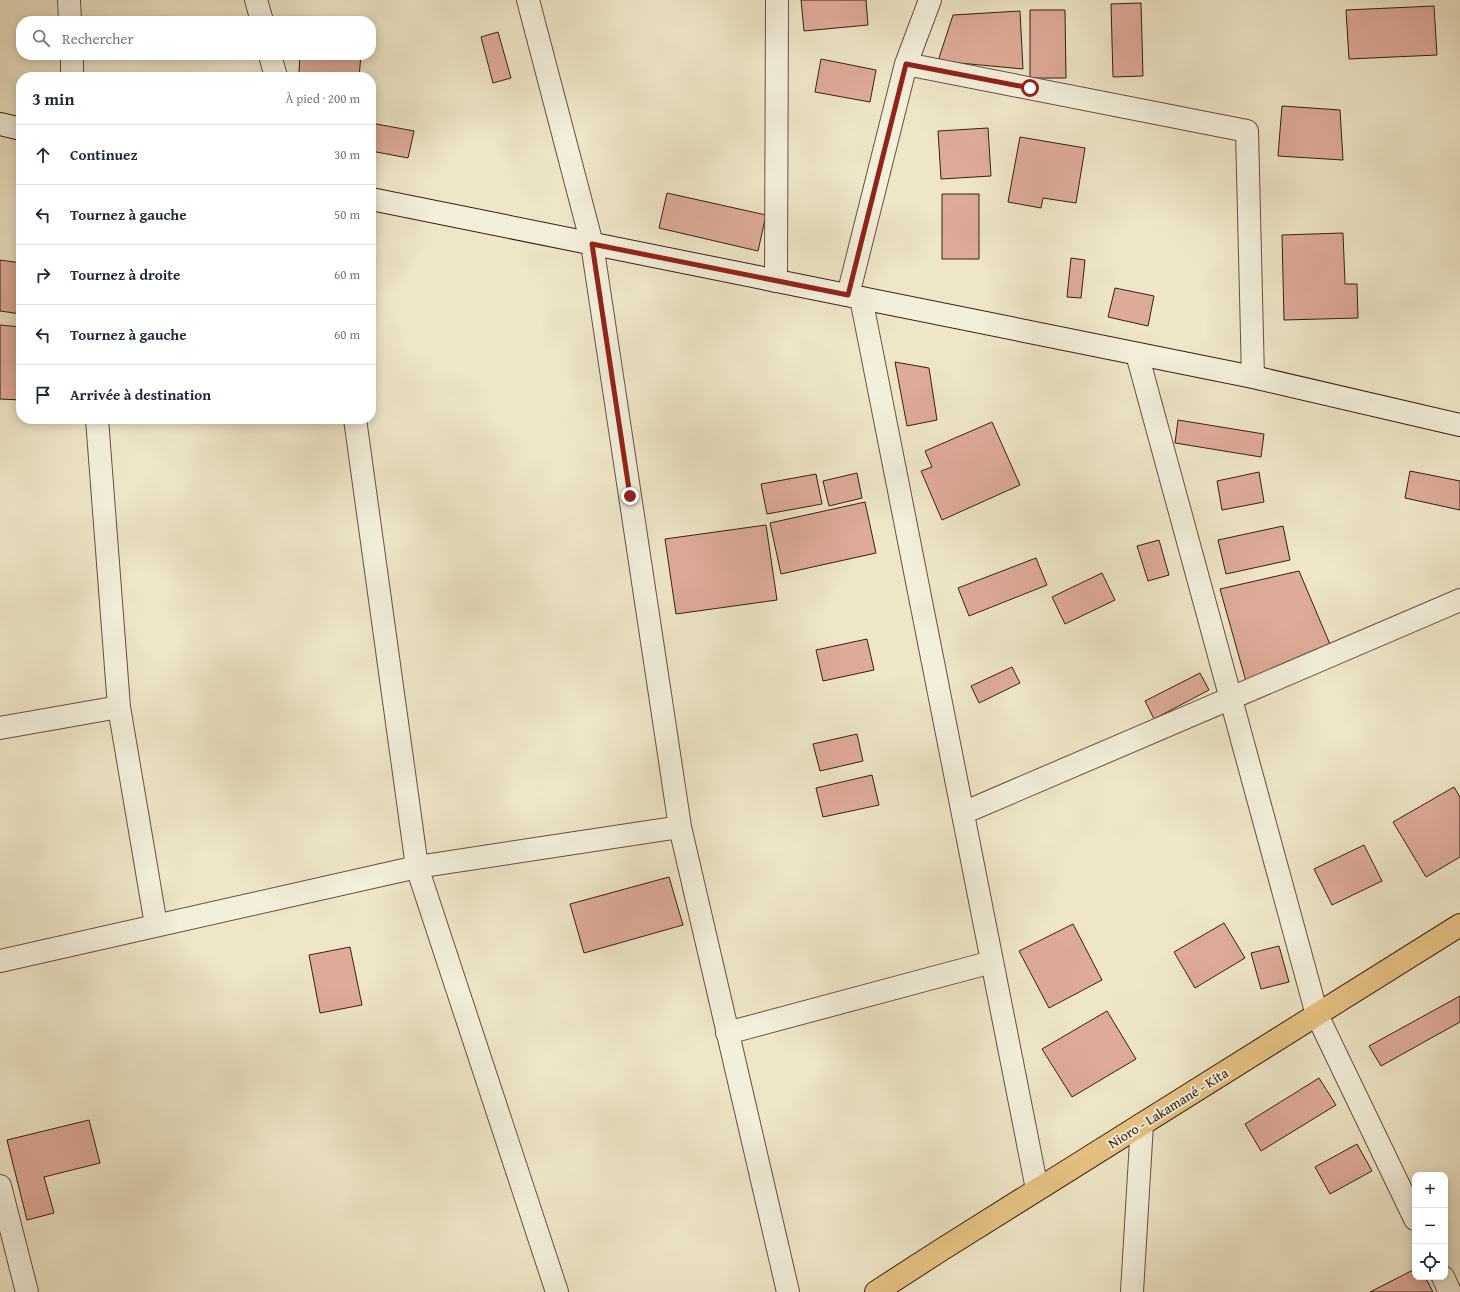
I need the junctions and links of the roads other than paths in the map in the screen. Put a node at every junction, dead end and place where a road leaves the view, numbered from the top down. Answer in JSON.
{"nodes":[{"id":1,"x":69,"y":0,"type":"edge"},
{"id":2,"x":256,"y":0,"type":"edge"},
{"id":3,"x":528,"y":0,"type":"edge"},
{"id":4,"x":777,"y":0,"type":"edge"},
{"id":5,"x":930,"y":0,"type":"edge"},
{"id":6,"x":70,"y":16,"type":"edge"},
{"id":7,"x":261,"y":16,"type":"edge"},
{"id":8,"x":72,"y":60,"type":"edge"},
{"id":9,"x":271,"y":60,"type":"edge"},
{"id":10,"x":906,"y":64,"type":"junction"},
{"id":11,"x":72,"y":72,"type":"edge"},
{"id":12,"x":275,"y":72,"type":"edge"},
{"id":13,"x":0,"y":124,"type":"edge"},
{"id":14,"x":16,"y":128,"type":"edge"},
{"id":15,"x":376,"y":200,"type":"edge"},
{"id":16,"x":592,"y":244,"type":"junction"},
{"id":17,"x":776,"y":281,"type":"junction"},
{"id":18,"x":855,"y":297,"type":"junction"},
{"id":19,"x":1137,"y":354,"type":"junction"},
{"id":20,"x":1253,"y":377,"type":"junction"},
{"id":21,"x":97,"y":424,"type":"edge"},
{"id":22,"x":356,"y":424,"type":"edge"},
{"id":23,"x":1460,"y":425,"type":"edge"},
{"id":24,"x":1460,"y":600,"type":"edge"},
{"id":25,"x":1231,"y":698,"type":"junction"},
{"id":26,"x":119,"y":707,"type":"junction"},
{"id":27,"x":0,"y":728,"type":"edge"},
{"id":28,"x":963,"y":813,"type":"junction"},
{"id":29,"x":680,"y":827,"type":"junction"},
{"id":30,"x":417,"y":867,"type":"junction"},
{"id":31,"x":1460,"y":925,"type":"edge"},
{"id":32,"x":156,"y":926,"type":"junction"},
{"id":33,"x":0,"y":961,"type":"edge"},
{"id":34,"x":992,"y":962,"type":"junction"},
{"id":35,"x":1317,"y":1015,"type":"junction"},
{"id":36,"x":727,"y":1033,"type":"junction"},
{"id":37,"x":1142,"y":1124,"type":"junction"},
{"id":38,"x":0,"y":1186,"type":"edge"},
{"id":39,"x":1037,"y":1189,"type":"junction"},
{"id":40,"x":1412,"y":1213,"type":"edge"},
{"id":41,"x":1444,"y":1280,"type":"edge"},
{"id":42,"x":27,"y":1292,"type":"edge"},
{"id":43,"x":557,"y":1292,"type":"edge"},
{"id":44,"x":788,"y":1292,"type":"edge"},
{"id":45,"x":876,"y":1292,"type":"edge"},
{"id":46,"x":1132,"y":1292,"type":"edge"},
{"id":47,"x":1450,"y":1292,"type":"edge"}],
"edges":[{"from":1,"to":6,"type":"street"},
{"from":2,"to":7,"type":"street"},
{"from":3,"to":16,"type":"street"},
{"from":4,"to":17,"type":"street"},
{"from":5,"to":10,"type":"street"},
{"from":8,"to":11,"type":"street"},
{"from":9,"to":12,"type":"street"},
{"from":10,"to":18,"type":"street"},
{"from":10,"to":20,"type":"street"},
{"from":13,"to":14,"type":"street"},
{"from":15,"to":16,"type":"street"},
{"from":16,"to":17,"type":"street"},
{"from":16,"to":29,"type":"street"},
{"from":17,"to":18,"type":"street"},
{"from":18,"to":19,"type":"street"},
{"from":18,"to":28,"type":"street"},
{"from":19,"to":20,"type":"street"},
{"from":19,"to":25,"type":"street"},
{"from":20,"to":23,"type":"street"},
{"from":21,"to":26,"type":"street"},
{"from":22,"to":30,"type":"street"},
{"from":24,"to":25,"type":"street"},
{"from":25,"to":28,"type":"street"},
{"from":25,"to":35,"type":"street"},
{"from":26,"to":27,"type":"street"},
{"from":26,"to":32,"type":"street"},
{"from":28,"to":34,"type":"street"},
{"from":29,"to":30,"type":"street"},
{"from":29,"to":36,"type":"street"},
{"from":30,"to":32,"type":"street"},
{"from":30,"to":43,"type":"street"},
{"from":31,"to":35,"type":"main road","name":"Nioro - Lakamané - Kita"},
{"from":32,"to":33,"type":"street"},
{"from":34,"to":36,"type":"street"},
{"from":34,"to":39,"type":"street"},
{"from":35,"to":37,"type":"main road","name":"Nioro - Lakamané - Kita"},
{"from":35,"to":40,"type":"street"},
{"from":36,"to":44,"type":"street"},
{"from":37,"to":39,"type":"main road","name":"Nioro - Lakamané - Kita"},
{"from":37,"to":46,"type":"street"},
{"from":38,"to":42,"type":"street"},
{"from":39,"to":45,"type":"main road","name":"Nioro - Lakamané - Kita"},
{"from":41,"to":47,"type":"street"}]}
